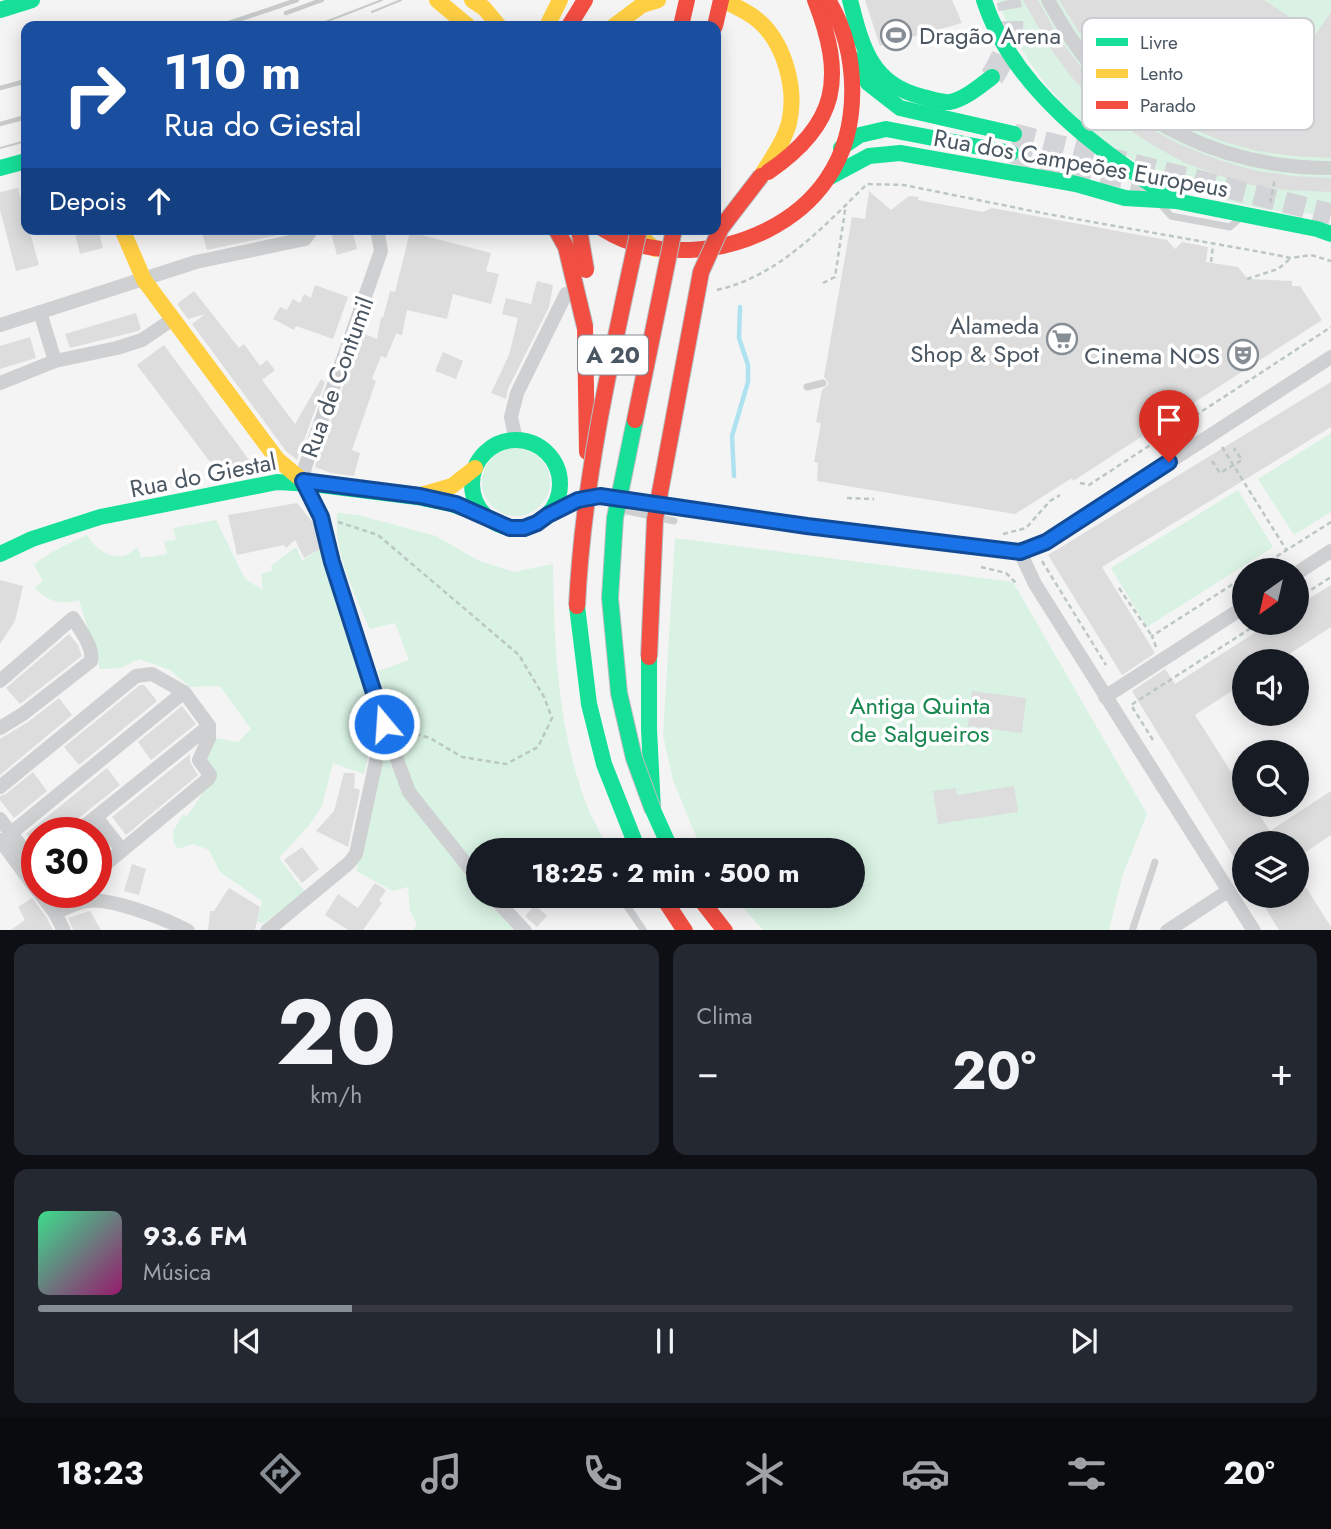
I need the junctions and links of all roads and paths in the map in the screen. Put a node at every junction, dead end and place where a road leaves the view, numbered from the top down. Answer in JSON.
{"nodes":[{"id":1,"x":32,"y":0,"type":"edge"},
{"id":2,"x":437,"y":0,"type":"edge"},
{"id":3,"x":472,"y":0,"type":"edge"},
{"id":4,"x":560,"y":0,"type":"edge"},
{"id":5,"x":585,"y":0,"type":"edge"},
{"id":6,"x":658,"y":0,"type":"edge"},
{"id":7,"x":687,"y":0,"type":"edge"},
{"id":8,"x":722,"y":0,"type":"edge"},
{"id":9,"x":815,"y":0,"type":"edge"},
{"id":10,"x":828,"y":0,"type":"edge"},
{"id":11,"x":850,"y":0,"type":"edge"},
{"id":12,"x":984,"y":0,"type":"edge"},
{"id":13,"x":1048,"y":0,"type":"edge"},
{"id":14,"x":0,"y":10,"type":"edge"},
{"id":15,"x":462,"y":21,"type":"edge"},
{"id":16,"x":495,"y":21,"type":"edge"},
{"id":17,"x":550,"y":21,"type":"edge"},
{"id":18,"x":572,"y":21,"type":"edge"},
{"id":19,"x":621,"y":21,"type":"edge"},
{"id":20,"x":682,"y":21,"type":"edge"},
{"id":21,"x":716,"y":21,"type":"edge"},
{"id":22,"x":849,"y":53,"type":"junction"},
{"id":23,"x":1082,"y":53,"type":"edge"},
{"id":24,"x":992,"y":77,"type":"tunnel mouth"},
{"id":25,"x":949,"y":102,"type":"junction"},
{"id":26,"x":908,"y":111,"type":"junction"},
{"id":27,"x":1172,"y":130,"type":"edge"},
{"id":28,"x":1014,"y":134,"type":"tunnel mouth"},
{"id":29,"x":841,"y":148,"type":"junction"},
{"id":30,"x":1011,"y":153,"type":"tunnel mouth"},
{"id":31,"x":21,"y":162,"type":"edge"},
{"id":32,"x":1278,"y":165,"type":"junction"},
{"id":33,"x":0,"y":168,"type":"edge"},
{"id":34,"x":1331,"y":168,"type":"edge"},
{"id":35,"x":761,"y":176,"type":"junction"},
{"id":36,"x":828,"y":178,"type":"junction"},
{"id":37,"x":1176,"y":201,"type":"junction"},
{"id":38,"x":1160,"y":203,"type":"junction"},
{"id":39,"x":846,"y":204,"type":"junction"},
{"id":40,"x":1244,"y":215,"type":"junction"},
{"id":41,"x":1266,"y":220,"type":"junction"},
{"id":42,"x":721,"y":227,"type":"edge"},
{"id":43,"x":1331,"y":234,"type":"edge"},
{"id":44,"x":124,"y":235,"type":"edge"},
{"id":45,"x":308,"y":235,"type":"edge"},
{"id":46,"x":378,"y":235,"type":"edge"},
{"id":47,"x":559,"y":235,"type":"edge"},
{"id":48,"x":580,"y":235,"type":"edge"},
{"id":49,"x":615,"y":235,"type":"edge"},
{"id":50,"x":638,"y":235,"type":"edge"},
{"id":51,"x":639,"y":235,"type":"edge"},
{"id":52,"x":673,"y":235,"type":"edge"},
{"id":53,"x":717,"y":235,"type":"edge"},
{"id":54,"x":1213,"y":243,"type":"junction"},
{"id":55,"x":655,"y":248,"type":"junction"},
{"id":56,"x":1291,"y":258,"type":"junction"},
{"id":57,"x":1331,"y":261,"type":"edge"},
{"id":58,"x":1211,"y":262,"type":"dead end"},
{"id":59,"x":144,"y":279,"type":"junction"},
{"id":60,"x":1247,"y":279,"type":"dead end"},
{"id":61,"x":823,"y":283,"type":"dead end"},
{"id":62,"x":707,"y":291,"type":"dead end"},
{"id":63,"x":566,"y":294,"type":"dead end"},
{"id":64,"x":40,"y":312,"type":"junction"},
{"id":65,"x":173,"y":319,"type":"junction"},
{"id":66,"x":0,"y":325,"type":"edge"},
{"id":67,"x":585,"y":327,"type":"junction"},
{"id":68,"x":1331,"y":327,"type":"edge"},
{"id":69,"x":1331,"y":357,"type":"edge"},
{"id":70,"x":55,"y":361,"type":"junction"},
{"id":71,"x":0,"y":383,"type":"edge"},
{"id":72,"x":823,"y":383,"type":"dead end"},
{"id":73,"x":807,"y":387,"type":"dead end"},
{"id":74,"x":516,"y":440,"type":"junction"},
{"id":75,"x":1218,"y":441,"type":"dead end"},
{"id":76,"x":1234,"y":448,"type":"dead end"},
{"id":77,"x":1212,"y":461,"type":"dead end"},
{"id":78,"x":1233,"y":465,"type":"junction"},
{"id":79,"x":557,"y":467,"type":"junction"},
{"id":80,"x":475,"y":468,"type":"junction"},
{"id":81,"x":587,"y":480,"type":"junction"},
{"id":82,"x":303,"y":481,"type":"junction"},
{"id":83,"x":1080,"y":483,"type":"dead end"},
{"id":84,"x":1060,"y":495,"type":"dead end"},
{"id":85,"x":420,"y":496,"type":"junction"},
{"id":86,"x":603,"y":496,"type":"junction"},
{"id":87,"x":847,"y":498,"type":"dead end"},
{"id":88,"x":874,"y":499,"type":"dead end"},
{"id":89,"x":548,"y":515,"type":"junction"},
{"id":90,"x":485,"y":516,"type":"junction"},
{"id":91,"x":321,"y":517,"type":"junction"},
{"id":92,"x":674,"y":521,"type":"dead end"},
{"id":93,"x":1331,"y":522,"type":"edge"},
{"id":94,"x":1002,"y":534,"type":"dead end"},
{"id":95,"x":1287,"y":551,"type":"junction"},
{"id":96,"x":1331,"y":551,"type":"edge"},
{"id":97,"x":1020,"y":552,"type":"junction"},
{"id":98,"x":0,"y":554,"type":"edge"},
{"id":99,"x":1039,"y":556,"type":"dead end"},
{"id":100,"x":1275,"y":558,"type":"edge"},
{"id":101,"x":1309,"y":565,"type":"edge"},
{"id":102,"x":1331,"y":577,"type":"edge"},
{"id":103,"x":1232,"y":585,"type":"edge"},
{"id":104,"x":1119,"y":588,"type":"dead end"},
{"id":105,"x":1309,"y":591,"type":"edge"},
{"id":106,"x":1232,"y":615,"type":"edge"},
{"id":107,"x":1240,"y":635,"type":"edge"},
{"id":108,"x":1152,"y":636,"type":"junction"},
{"id":109,"x":1146,"y":653,"type":"dead end"},
{"id":110,"x":1111,"y":674,"type":"dead end"},
{"id":111,"x":0,"y":681,"type":"edge"},
{"id":112,"x":184,"y":692,"type":"junction"},
{"id":113,"x":1105,"y":697,"type":"junction"},
{"id":114,"x":1131,"y":705,"type":"dead end"},
{"id":115,"x":384,"y":724,"type":"junction"},
{"id":116,"x":209,"y":726,"type":"junction"},
{"id":117,"x":0,"y":728,"type":"edge"},
{"id":118,"x":0,"y":787,"type":"edge"},
{"id":119,"x":653,"y":810,"type":"junction"},
{"id":120,"x":96,"y":817,"type":"edge"},
{"id":121,"x":0,"y":819,"type":"edge"},
{"id":122,"x":5,"y":837,"type":"edge"},
{"id":123,"x":112,"y":837,"type":"edge"},
{"id":124,"x":633,"y":838,"type":"edge"},
{"id":125,"x":666,"y":838,"type":"edge"},
{"id":126,"x":122,"y":850,"type":"junction"},
{"id":127,"x":21,"y":851,"type":"edge"},
{"id":128,"x":112,"y":858,"type":"edge"},
{"id":129,"x":1155,"y":862,"type":"dead end"},
{"id":130,"x":21,"y":863,"type":"edge"},
{"id":131,"x":466,"y":864,"type":"edge"},
{"id":132,"x":1228,"y":891,"type":"junction"},
{"id":133,"x":112,"y":904,"type":"edge"},
{"id":134,"x":63,"y":908,"type":"edge"},
{"id":135,"x":504,"y":908,"type":"edge"},
{"id":136,"x":628,"y":908,"type":"edge"},
{"id":137,"x":670,"y":908,"type":"edge"},
{"id":138,"x":708,"y":908,"type":"edge"},
{"id":139,"x":64,"y":930,"type":"edge"},
{"id":140,"x":188,"y":930,"type":"edge"},
{"id":141,"x":267,"y":930,"type":"edge"},
{"id":142,"x":525,"y":930,"type":"edge"},
{"id":143,"x":644,"y":930,"type":"edge"},
{"id":144,"x":685,"y":930,"type":"edge"},
{"id":145,"x":725,"y":930,"type":"edge"},
{"id":146,"x":1132,"y":930,"type":"edge"},
{"id":147,"x":1167,"y":930,"type":"edge"},
{"id":148,"x":1254,"y":930,"type":"edge"}],
"edges":[{"from":1,"to":14,"type":"main road"},
{"from":2,"to":15,"type":"main road"},
{"from":3,"to":16,"type":"main road"},
{"from":4,"to":17,"type":"main road"},
{"from":5,"to":18,"type":"main road"},
{"from":6,"to":19,"type":"main road"},
{"from":7,"to":20,"type":"main road"},
{"from":8,"to":21,"type":"main road"},
{"from":8,"to":35,"type":"main road"},
{"from":9,"to":35,"type":"main road"},
{"from":10,"to":22,"type":"main road"},
{"from":11,"to":25,"type":"main road"},
{"from":12,"to":37,"type":"main road"},
{"from":13,"to":23,"type":"street"},
{"from":22,"to":26,"type":"main road"},
{"from":22,"to":29,"type":"main road"},
{"from":24,"to":25,"type":"main road"},
{"from":25,"to":26,"type":"main road"},
{"from":26,"to":28,"type":"main road"},
{"from":27,"to":32,"type":"street"},
{"from":29,"to":30,"type":"main road"},
{"from":29,"to":36,"type":"main road"},
{"from":31,"to":33,"type":"main road"},
{"from":32,"to":34,"type":"street"},
{"from":32,"to":41,"type":"path"},
{"from":35,"to":42,"type":"main road","bridge":true},
{"from":36,"to":38,"type":"main road","name":"Rua dos Campeões Europeus"},
{"from":36,"to":55,"type":"main road"},
{"from":37,"to":38,"type":"main road","name":"Rua dos Campeões Europeus"},
{"from":37,"to":40,"type":"main road","name":"Rua dos Campeões Europeus"},
{"from":38,"to":40,"type":"lane"},
{"from":39,"to":54,"type":"path"},
{"from":39,"to":61,"type":"path"},
{"from":39,"to":62,"type":"path"},
{"from":40,"to":41,"type":"main road","name":"Rua dos Campeões Europeus"},
{"from":41,"to":43,"type":"main road","name":"Rua dos Campeões Europeus"},
{"from":44,"to":59,"type":"main road"},
{"from":45,"to":59,"type":"street"},
{"from":46,"to":82,"type":"street","name":"Rua de Contumil"},
{"from":47,"to":67,"type":"main road","bridge":true},
{"from":48,"to":67,"type":"main road","bridge":true},
{"from":49,"to":55,"type":"main road"},
{"from":50,"to":81,"type":"main road","number":"A 20","bridge":true},
{"from":51,"to":55,"type":"main road"},
{"from":52,"to":119,"type":"main road","number":"A 20","bridge":true},
{"from":53,"to":119,"type":"main road","bridge":true},
{"from":54,"to":56,"type":"path"},
{"from":54,"to":58,"type":"path"},
{"from":56,"to":57,"type":"path"},
{"from":56,"to":60,"type":"path"},
{"from":59,"to":64,"type":"street"},
{"from":59,"to":65,"type":"main road"},
{"from":63,"to":74,"type":"street"},
{"from":64,"to":66,"type":"street"},
{"from":64,"to":70,"type":"street"},
{"from":65,"to":70,"type":"street"},
{"from":65,"to":82,"type":"main road"},
{"from":67,"to":81,"type":"main road","bridge":true},
{"from":68,"to":83,"type":"path"},
{"from":69,"to":97,"type":"street"},
{"from":70,"to":71,"type":"street"},
{"from":72,"to":73,"type":"lane"},
{"from":74,"to":79,"type":"main road"},
{"from":74,"to":80,"type":"main road"},
{"from":75,"to":78,"type":"path"},
{"from":76,"to":78,"type":"path"},
{"from":77,"to":78,"type":"path"},
{"from":78,"to":95,"type":"path"},
{"from":79,"to":86,"type":"main road"},
{"from":79,"to":89,"type":"main road"},
{"from":80,"to":85,"type":"main road","name":"Rua do Giestal"},
{"from":80,"to":90,"type":"main road"},
{"from":81,"to":124,"type":"main road","number":"A 20","bridge":true},
{"from":82,"to":85,"type":"main road","name":"Rua do Giestal"},
{"from":82,"to":91,"type":"street","name":"Rua de Contumil"},
{"from":82,"to":98,"type":"main road","name":"Rua do Giestal"},
{"from":84,"to":94,"type":"path"},
{"from":85,"to":90,"type":"main road","name":"Rua do Giestal"},
{"from":86,"to":89,"type":"main road"},
{"from":86,"to":92,"type":"lane"},
{"from":86,"to":97,"type":"street"},
{"from":87,"to":88,"type":"path"},
{"from":89,"to":90,"type":"main road"},
{"from":91,"to":115,"type":"street","name":"Rua de Contumil"},
{"from":91,"to":115,"type":"path"},
{"from":93,"to":95,"type":"path"},
{"from":95,"to":100,"type":"path"},
{"from":96,"to":101,"type":"street"},
{"from":97,"to":113,"type":"street"},
{"from":99,"to":110,"type":"path"},
{"from":102,"to":105,"type":"path"},
{"from":103,"to":108,"type":"path"},
{"from":104,"to":108,"type":"path"},
{"from":106,"to":113,"type":"street"},
{"from":107,"to":114,"type":"path"},
{"from":108,"to":109,"type":"path"},
{"from":111,"to":117,"type":"street"},
{"from":112,"to":116,"type":"street"},
{"from":112,"to":118,"type":"street"},
{"from":112,"to":122,"type":"street"},
{"from":113,"to":132,"type":"street"},
{"from":115,"to":131,"type":"street","name":"Rua de Contumil"},
{"from":115,"to":141,"type":"street"},
{"from":116,"to":120,"type":"street"},
{"from":116,"to":126,"type":"street"},
{"from":119,"to":125,"type":"main road","number":"A 20"},
{"from":121,"to":122,"type":"street"},
{"from":122,"to":127,"type":"street"},
{"from":122,"to":130,"type":"street"},
{"from":123,"to":126,"type":"street"},
{"from":126,"to":128,"type":"street"},
{"from":129,"to":146,"type":"lane"},
{"from":132,"to":147,"type":"street"},
{"from":132,"to":148,"type":"street"},
{"from":133,"to":140,"type":"street"},
{"from":134,"to":139,"type":"street"},
{"from":135,"to":142,"type":"street"},
{"from":136,"to":143,"type":"lane"},
{"from":137,"to":144,"type":"main road"},
{"from":138,"to":145,"type":"main road"}]}
